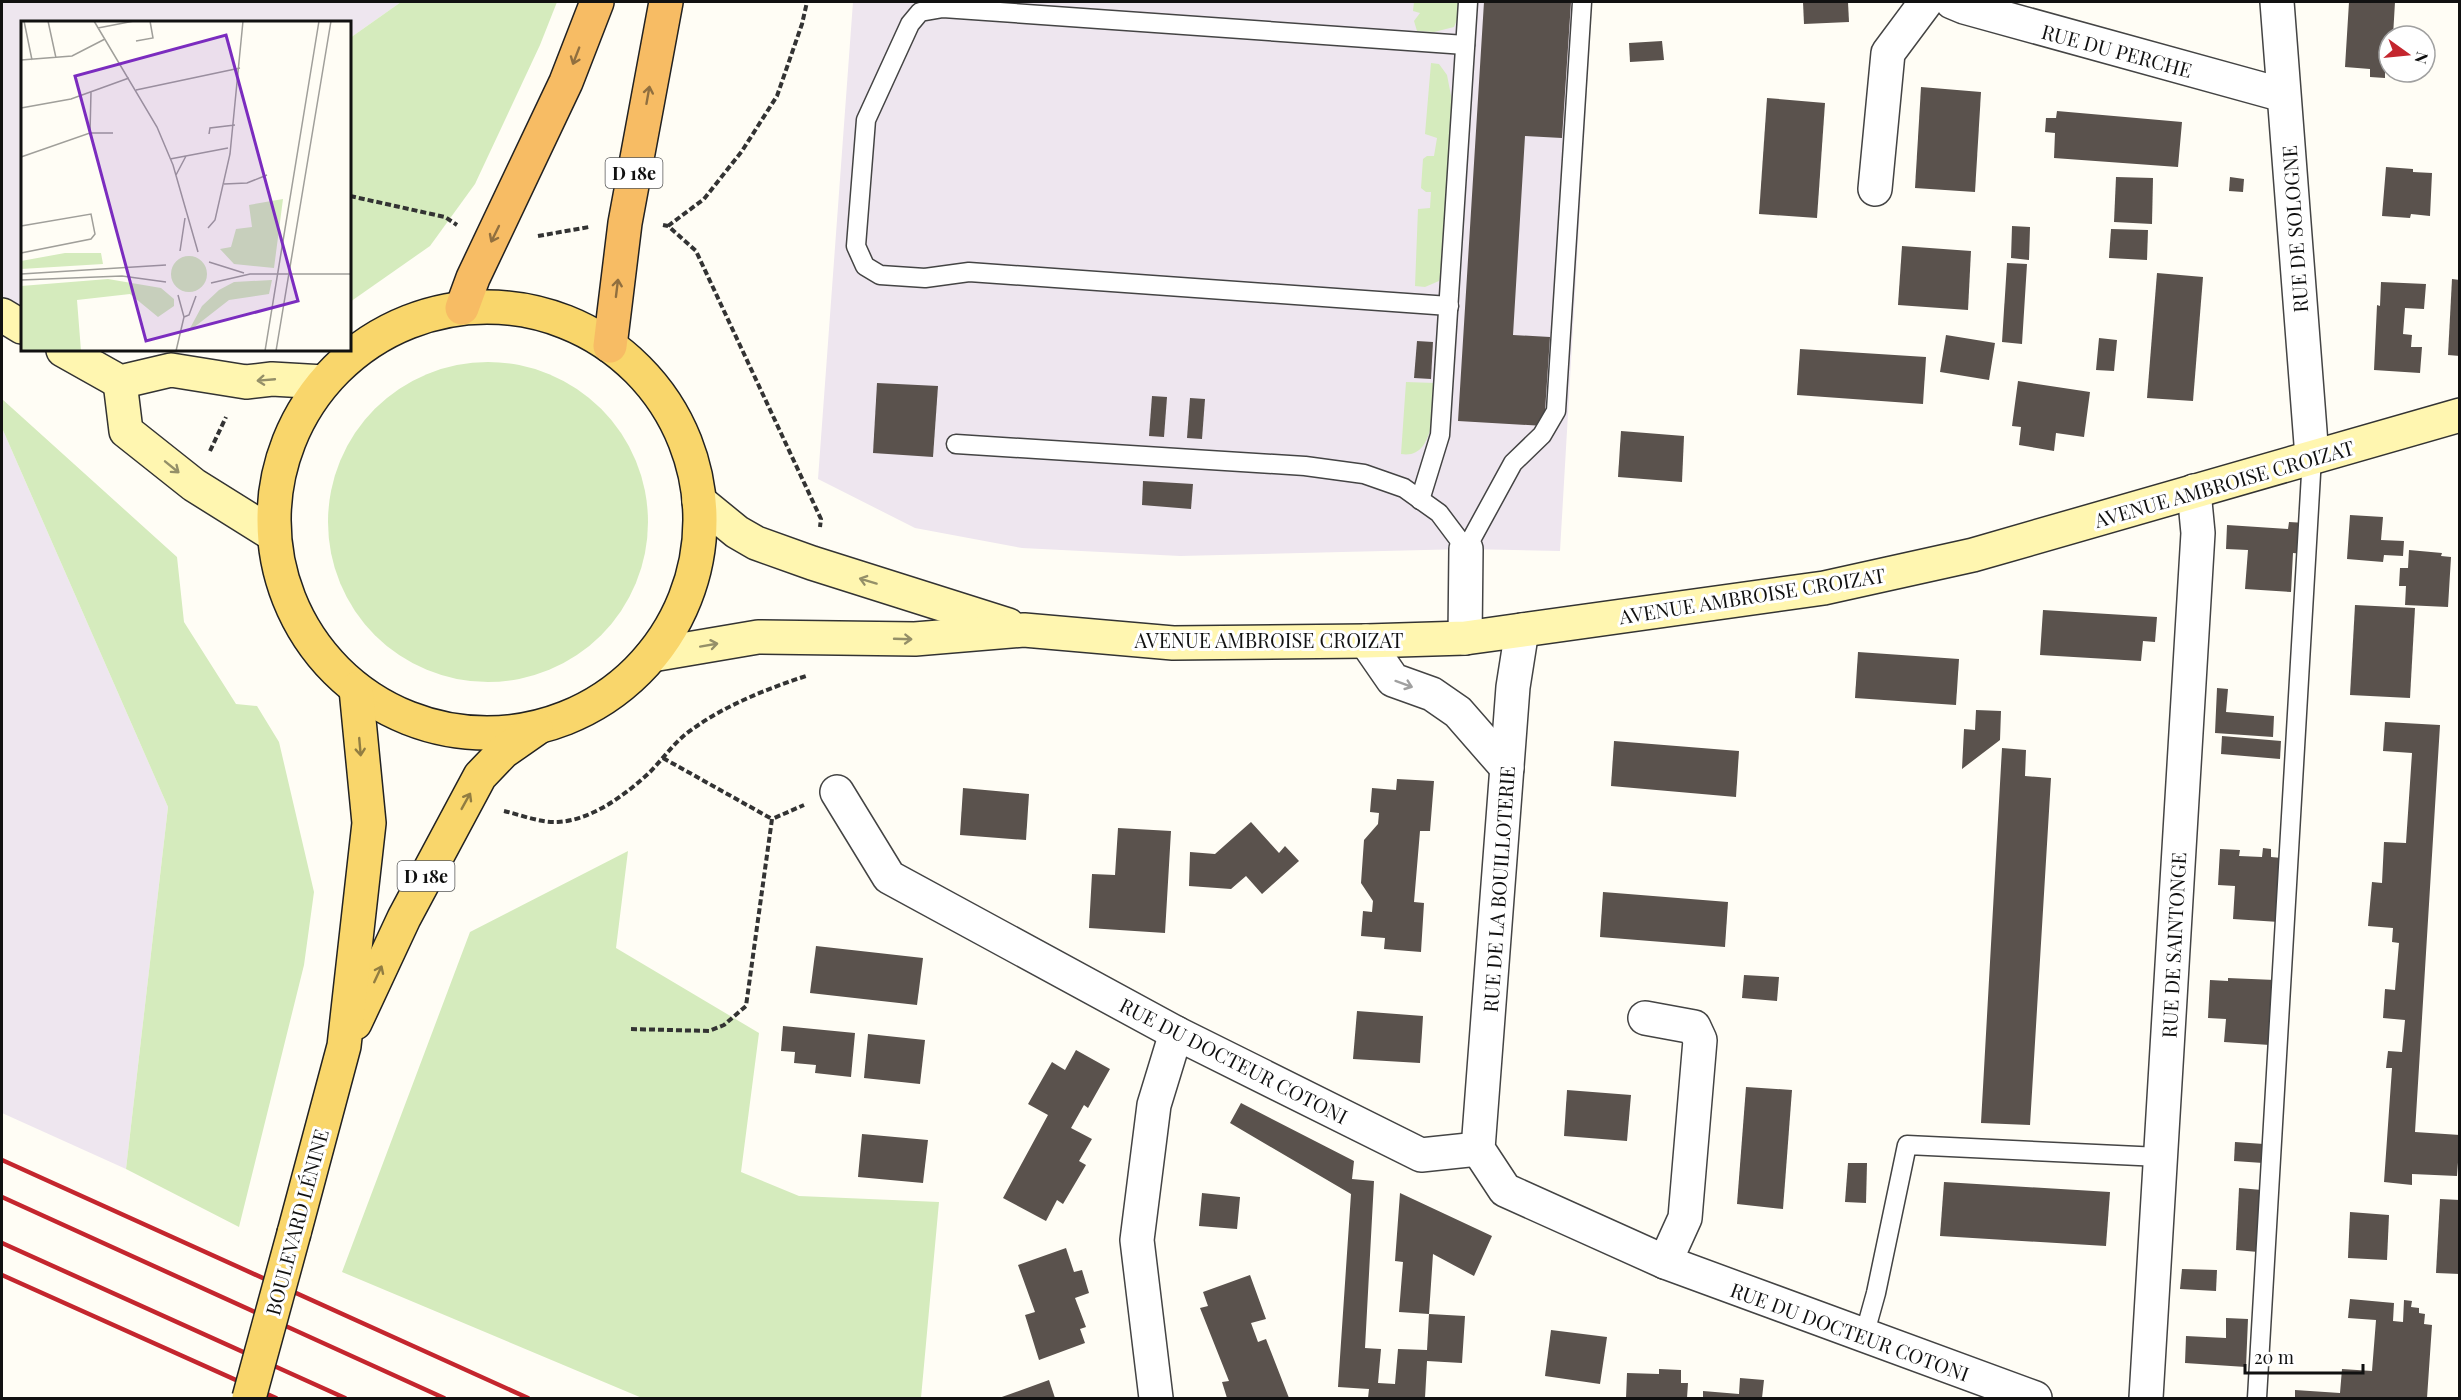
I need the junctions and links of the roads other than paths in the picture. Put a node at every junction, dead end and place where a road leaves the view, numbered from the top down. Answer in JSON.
{"nodes":[{"id":1,"x":597,"y":2,"type":"edge"},
{"id":2,"x":666,"y":2,"type":"edge"},
{"id":3,"x":1467,"y":2,"type":"edge"},
{"id":4,"x":1582,"y":2,"type":"edge"},
{"id":5,"x":1926,"y":2,"type":"edge"},
{"id":6,"x":1952,"y":2,"type":"edge"},
{"id":7,"x":2277,"y":2,"type":"edge"},
{"id":8,"x":1465,"y":45,"type":"junction"},
{"id":9,"x":2283,"y":95,"type":"junction"},
{"id":10,"x":1875,"y":189,"type":"dead end"},
{"id":11,"x":1449,"y":306,"type":"junction"},
{"id":12,"x":462,"y":308,"type":"junction"},
{"id":13,"x":2,"y":315,"type":"edge"},
{"id":14,"x":21,"y":326,"type":"edge"},
{"id":15,"x":610,"y":346,"type":"junction"},
{"id":16,"x":65,"y":351,"type":"edge"},
{"id":17,"x":120,"y":382,"type":"junction"},
{"id":18,"x":324,"y":382,"type":"junction"},
{"id":19,"x":2460,"y":415,"type":"edge"},
{"id":20,"x":956,"y":444,"type":"dead end"},
{"id":21,"x":2312,"y":457,"type":"junction"},
{"id":22,"x":2194,"y":491,"type":"junction"},
{"id":23,"x":1420,"y":500,"type":"junction"},
{"id":24,"x":699,"y":501,"type":"junction"},
{"id":25,"x":274,"y":536,"type":"junction"},
{"id":26,"x":1466,"y":549,"type":"junction"},
{"id":27,"x":1024,"y":630,"type":"junction"},
{"id":28,"x":1522,"y":630,"type":"junction"},
{"id":29,"x":1465,"y":638,"type":"junction"},
{"id":30,"x":1366,"y":641,"type":"junction"},
{"id":31,"x":651,"y":655,"type":"junction"},
{"id":32,"x":356,"y":689,"type":"junction"},
{"id":33,"x":538,"y":727,"type":"junction"},
{"id":34,"x":1507,"y":768,"type":"junction"},
{"id":35,"x":837,"y":792,"type":"road end"},
{"id":36,"x":1645,"y":1018,"type":"dead end"},
{"id":37,"x":1176,"y":1033,"type":"junction"},
{"id":38,"x":344,"y":1046,"type":"junction"},
{"id":39,"x":1478,"y":1149,"type":"junction"},
{"id":40,"x":2160,"y":1157,"type":"junction"},
{"id":41,"x":1665,"y":1262,"type":"junction"},
{"id":42,"x":1864,"y":1336,"type":"junction"},
{"id":43,"x":249,"y":1398,"type":"edge"},
{"id":44,"x":1156,"y":1398,"type":"edge"},
{"id":45,"x":2035,"y":1398,"type":"edge"},
{"id":46,"x":2146,"y":1398,"type":"edge"},
{"id":47,"x":2257,"y":1398,"type":"edge"}],
"edges":[{"from":1,"to":12,"type":"highway","one_way":true},
{"from":15,"to":2,"type":"highway","number":"D 18e","one_way":true},
{"from":3,"to":8,"type":"lane"},
{"from":4,"to":26,"type":"lane"},
{"from":5,"to":10,"type":"street"},
{"from":6,"to":9,"type":"street","name":"RUE DU PERCHE"},
{"from":7,"to":9,"type":"street","name":"RUE DE SOLOGNE"},
{"from":8,"to":11,"type":"lane"},
{"from":8,"to":11,"type":"lane"},
{"from":9,"to":21,"type":"street","name":"RUE DE SOLOGNE"},
{"from":11,"to":23,"type":"lane"},
{"from":12,"to":15,"type":"main road"},
{"from":12,"to":18,"type":"main road"},
{"from":13,"to":14,"type":"main road"},
{"from":15,"to":24,"type":"main road"},
{"from":16,"to":17,"type":"main road"},
{"from":18,"to":17,"type":"main road","one_way":true},
{"from":17,"to":25,"type":"main road","one_way":true},
{"from":18,"to":25,"type":"main road"},
{"from":19,"to":21,"type":"main road","name":"AVENUE AMBROISE CROIZAT"},
{"from":20,"to":23,"type":"lane"},
{"from":21,"to":22,"type":"main road","name":"AVENUE AMBROISE CROIZAT"},
{"from":21,"to":47,"type":"lane"},
{"from":22,"to":28,"type":"main road","name":"AVENUE AMBROISE CROIZAT"},
{"from":22,"to":40,"type":"street","name":"RUE DE SAINTONGE"},
{"from":23,"to":26,"type":"lane"},
{"from":27,"to":24,"type":"main road","name":"AVENUE AMBROISE CROIZAT","one_way":true},
{"from":24,"to":31,"type":"main road"},
{"from":25,"to":32,"type":"main road"},
{"from":26,"to":29,"type":"street"},
{"from":27,"to":30,"type":"main road","name":"AVENUE AMBROISE CROIZAT"},
{"from":31,"to":27,"type":"main road","name":"AVENUE AMBROISE CROIZAT","one_way":true},
{"from":28,"to":29,"type":"main road","name":"AVENUE AMBROISE CROIZAT"},
{"from":28,"to":34,"type":"street","name":"RUE DE LA BOUILLOTERIE"},
{"from":29,"to":30,"type":"main road","name":"AVENUE AMBROISE CROIZAT"},
{"from":30,"to":34,"type":"street","one_way":true},
{"from":31,"to":33,"type":"main road"},
{"from":32,"to":33,"type":"main road"},
{"from":32,"to":38,"type":"main road","name":"BOULEVARD LÉNINE","number":"D 18e","one_way":true},
{"from":38,"to":33,"type":"main road","name":"BOULEVARD LÉNINE","number":"D 18e","one_way":true},
{"from":34,"to":39,"type":"street","name":"RUE DE LA BOUILLOTERIE"},
{"from":35,"to":37,"type":"street","name":"RUE DU DOCTEUR COTONI"},
{"from":36,"to":41,"type":"street"},
{"from":37,"to":39,"type":"street","name":"RUE DU DOCTEUR COTONI"},
{"from":37,"to":44,"type":"street"},
{"from":38,"to":43,"type":"main road","name":"BOULEVARD LÉNINE","number":"D 18e","bridge":true},
{"from":39,"to":41,"type":"street","name":"RUE DU DOCTEUR COTONI"},
{"from":40,"to":42,"type":"lane"},
{"from":40,"to":46,"type":"street","name":"RUE DE SAINTONGE"},
{"from":41,"to":42,"type":"street","name":"RUE DU DOCTEUR COTONI"},
{"from":42,"to":45,"type":"street","name":"RUE DU DOCTEUR COTONI"}]}
